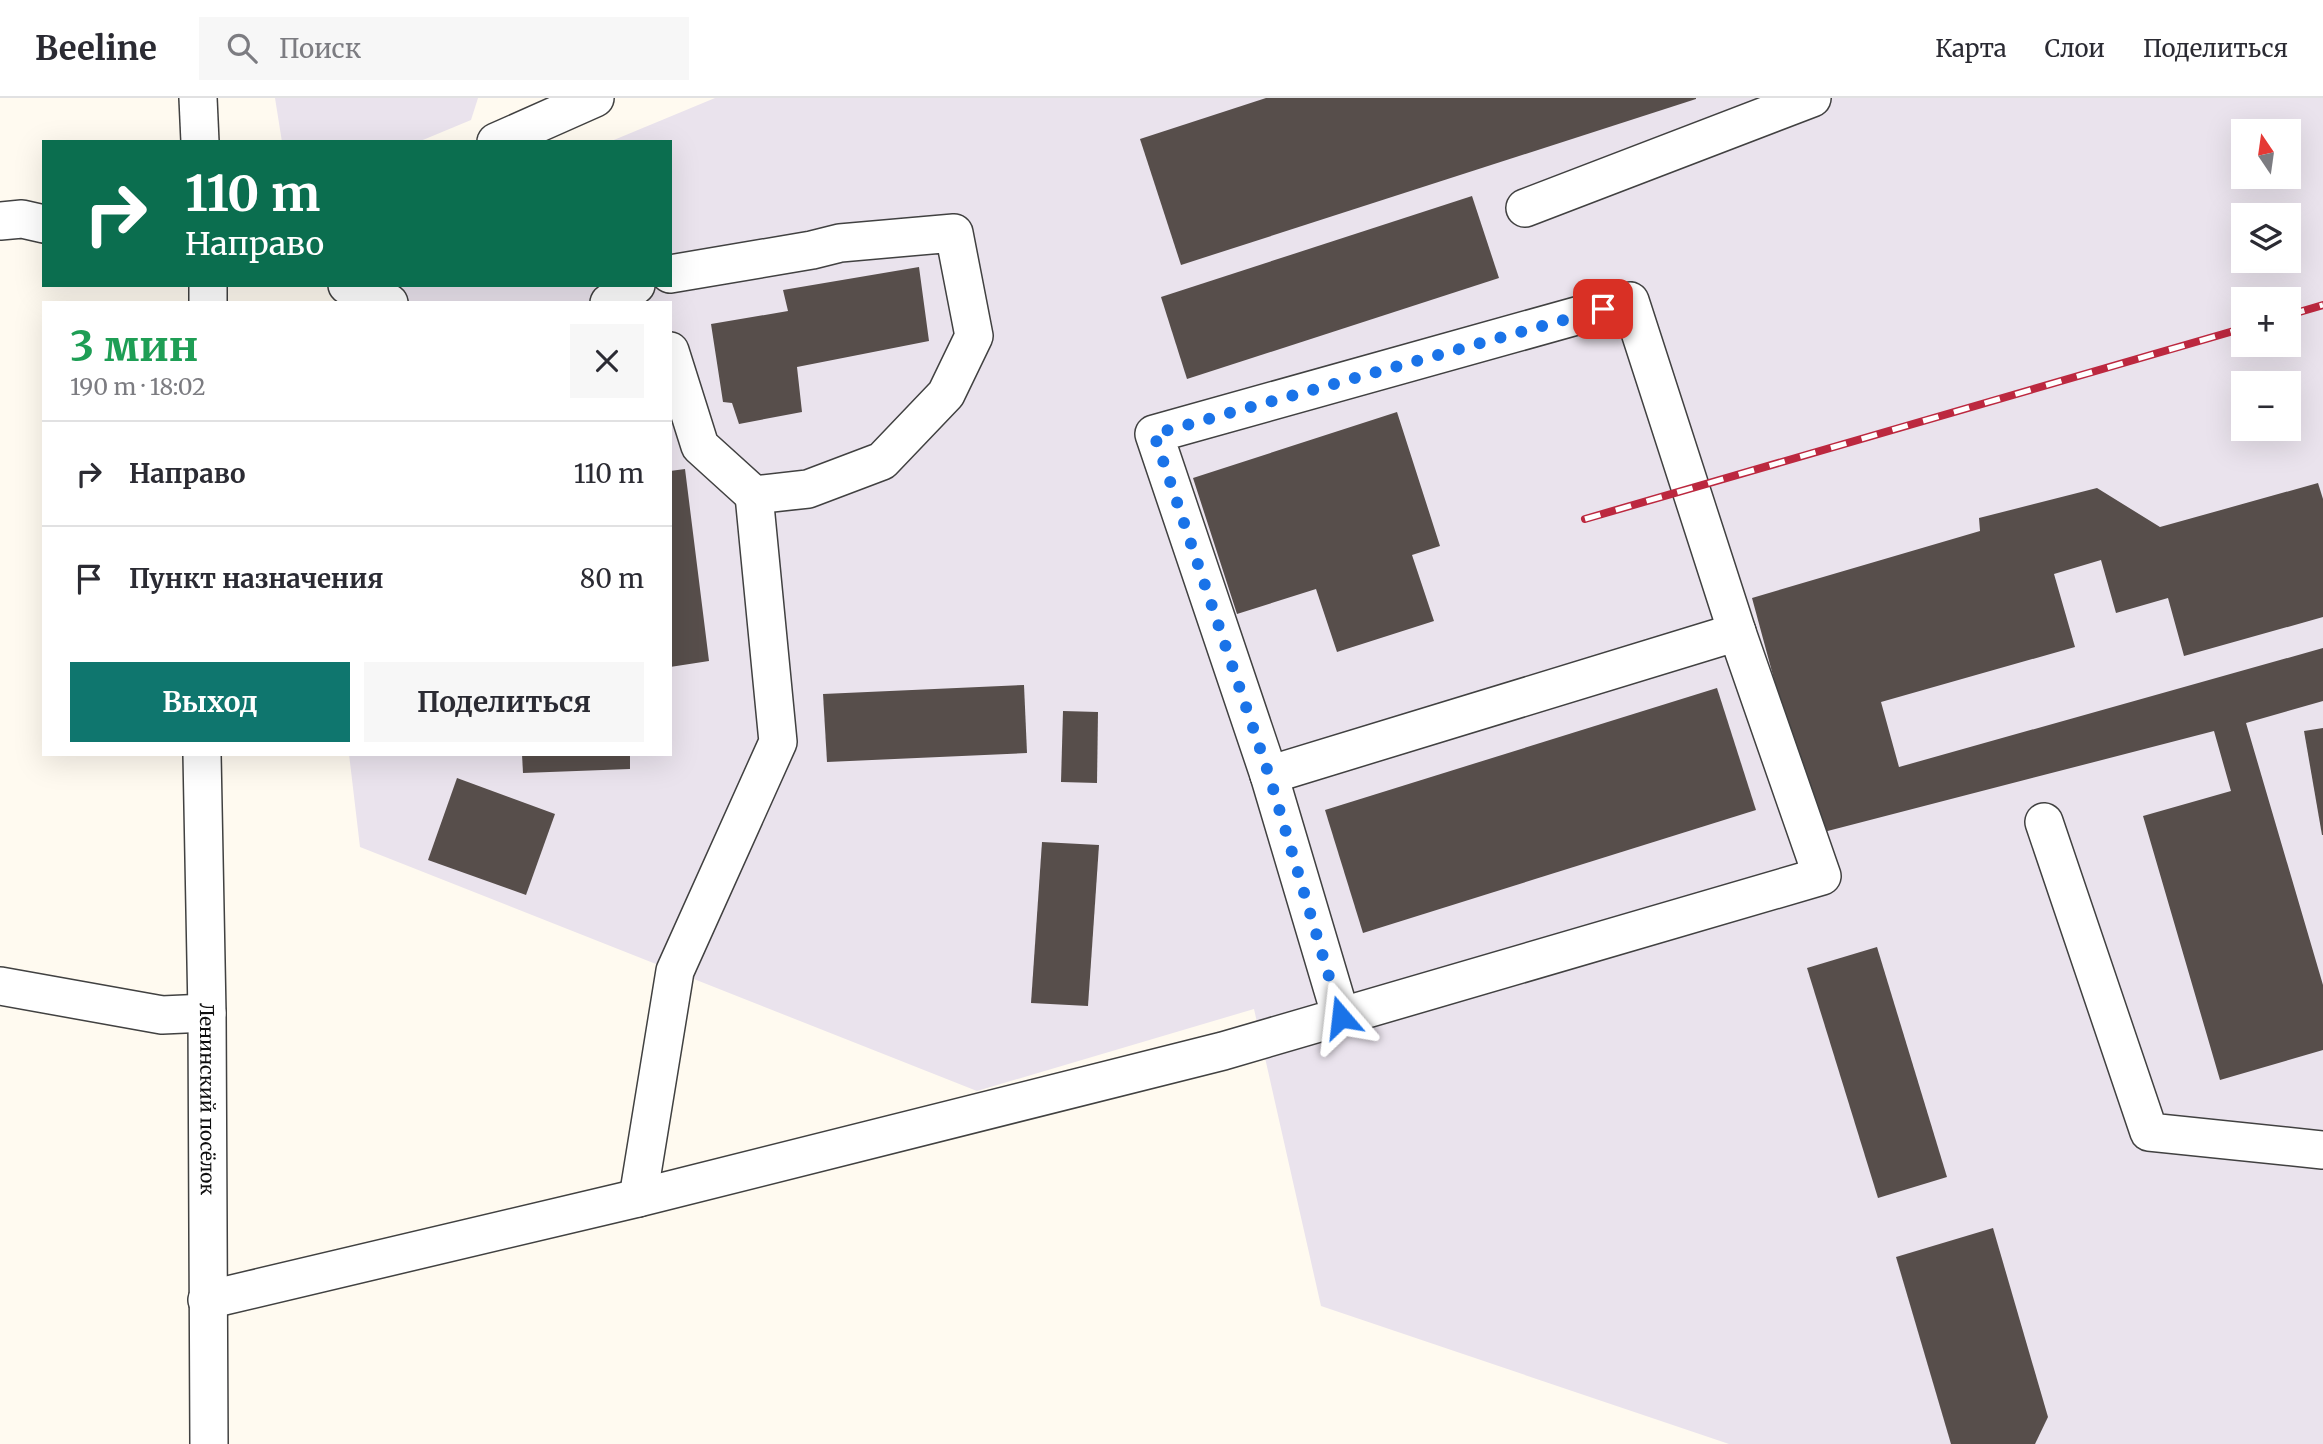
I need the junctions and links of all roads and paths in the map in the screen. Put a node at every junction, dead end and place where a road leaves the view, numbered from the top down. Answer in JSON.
{"nodes":[{"id":1,"x":198,"y":98,"type":"edge"},
{"id":2,"x":595,"y":98,"type":"edge"},
{"id":3,"x":1812,"y":98,"type":"edge"},
{"id":4,"x":200,"y":140,"type":"edge"},
{"id":5,"x":500,"y":140,"type":"edge"},
{"id":6,"x":1525,"y":208,"type":"dead end"},
{"id":7,"x":0,"y":221,"type":"edge"},
{"id":8,"x":42,"y":224,"type":"edge"},
{"id":9,"x":672,"y":274,"type":"edge"},
{"id":10,"x":349,"y":287,"type":"edge"},
{"id":11,"x":633,"y":287,"type":"edge"},
{"id":12,"x":379,"y":301,"type":"edge"},
{"id":13,"x":612,"y":301,"type":"edge"},
{"id":14,"x":672,"y":357,"type":"edge"},
{"id":15,"x":754,"y":495,"type":"junction"},
{"id":16,"x":1737,"y":632,"type":"junction"},
{"id":17,"x":202,"y":756,"type":"edge"},
{"id":18,"x":1269,"y":775,"type":"junction"},
{"id":19,"x":2044,"y":822,"type":"dead end"},
{"id":20,"x":0,"y":986,"type":"edge"},
{"id":21,"x":207,"y":1013,"type":"junction"},
{"id":22,"x":1341,"y":1017,"type":"junction"},
{"id":23,"x":2323,"y":1150,"type":"edge"},
{"id":24,"x":638,"y":1198,"type":"junction"},
{"id":25,"x":207,"y":1300,"type":"junction"},
{"id":26,"x":209,"y":1444,"type":"edge"}],
"edges":[{"from":1,"to":4,"type":"street"},
{"from":2,"to":5,"type":"street"},
{"from":3,"to":6,"type":"street"},
{"from":7,"to":8,"type":"street"},
{"from":9,"to":15,"type":"street"},
{"from":10,"to":12,"type":"street"},
{"from":11,"to":13,"type":"street"},
{"from":14,"to":15,"type":"street"},
{"from":15,"to":24,"type":"street"},
{"from":16,"to":18,"type":"street"},
{"from":16,"to":18,"type":"street"},
{"from":16,"to":22,"type":"street"},
{"from":17,"to":21,"type":"street","name":"Ленинский посёлок"},
{"from":18,"to":22,"type":"street"},
{"from":19,"to":23,"type":"street"},
{"from":20,"to":21,"type":"street"},
{"from":21,"to":25,"type":"street","name":"Ленинский посёлок"},
{"from":22,"to":24,"type":"street"},
{"from":24,"to":25,"type":"street"},
{"from":25,"to":26,"type":"street","name":"Ленинский посёлок"}]}
